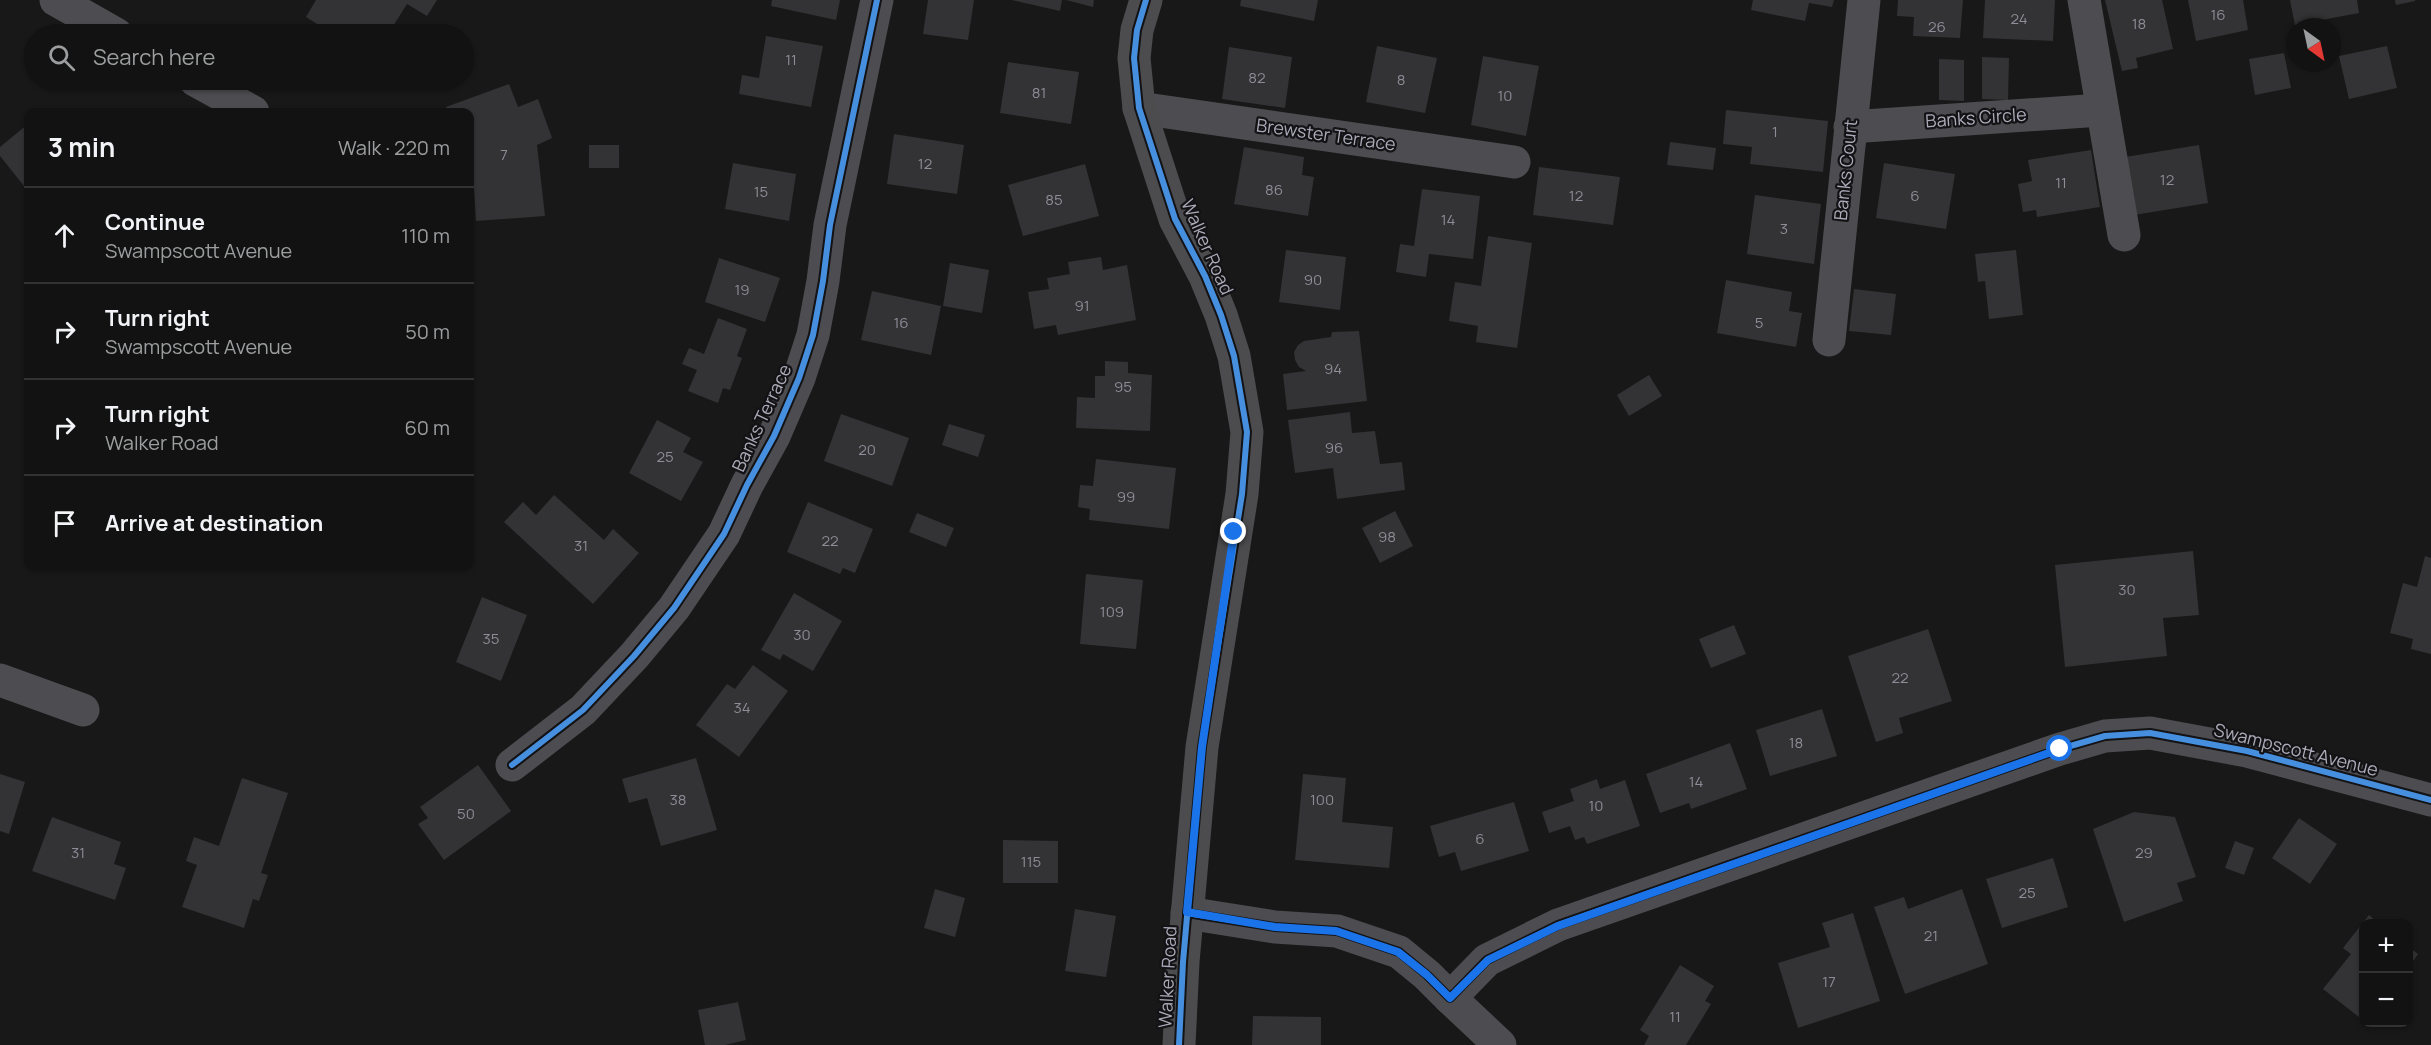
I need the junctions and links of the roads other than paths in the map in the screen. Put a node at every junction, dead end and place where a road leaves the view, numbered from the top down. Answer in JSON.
{"nodes":[{"id":1,"x":56,"y":0,"type":"edge"},
{"id":2,"x":877,"y":0,"type":"edge"},
{"id":3,"x":1146,"y":0,"type":"edge"},
{"id":4,"x":1864,"y":0,"type":"edge"},
{"id":5,"x":2084,"y":0,"type":"edge"},
{"id":6,"x":98,"y":24,"type":"edge"},
{"id":7,"x":213,"y":90,"type":"edge"},
{"id":8,"x":246,"y":108,"type":"edge"},
{"id":9,"x":1139,"y":108,"type":"junction"},
{"id":10,"x":2101,"y":110,"type":"junction"},
{"id":11,"x":1850,"y":127,"type":"junction"},
{"id":12,"x":1514,"y":162,"type":"dead end"},
{"id":13,"x":2124,"y":235,"type":"dead end"},
{"id":14,"x":1829,"y":340,"type":"dead end"},
{"id":15,"x":0,"y":681,"type":"edge"},
{"id":16,"x":83,"y":710,"type":"dead end"},
{"id":17,"x":512,"y":765,"type":"dead end"},
{"id":18,"x":2431,"y":800,"type":"edge"},
{"id":19,"x":1187,"y":912,"type":"junction"},
{"id":20,"x":1450,"y":998,"type":"junction"},
{"id":21,"x":1179,"y":1045,"type":"edge"},
{"id":22,"x":1500,"y":1045,"type":"edge"}],
"edges":[{"from":1,"to":6,"type":"street"},
{"from":2,"to":17,"type":"street","name":"Banks Terrace"},
{"from":3,"to":9,"type":"street","name":"Walker Road"},
{"from":4,"to":11,"type":"street","name":"Banks Court"},
{"from":5,"to":10,"type":"street"},
{"from":7,"to":8,"type":"street"},
{"from":9,"to":12,"type":"street","name":"Brewster Terrace"},
{"from":9,"to":19,"type":"street","name":"Walker Road"},
{"from":10,"to":11,"type":"street","name":"Banks Circle"},
{"from":10,"to":13,"type":"street"},
{"from":11,"to":14,"type":"street","name":"Banks Court"},
{"from":15,"to":16,"type":"street"},
{"from":18,"to":20,"type":"street","name":"Swampscott Avenue"},
{"from":19,"to":20,"type":"street"},
{"from":19,"to":21,"type":"street","name":"Walker Road"},
{"from":20,"to":22,"type":"street"}]}
